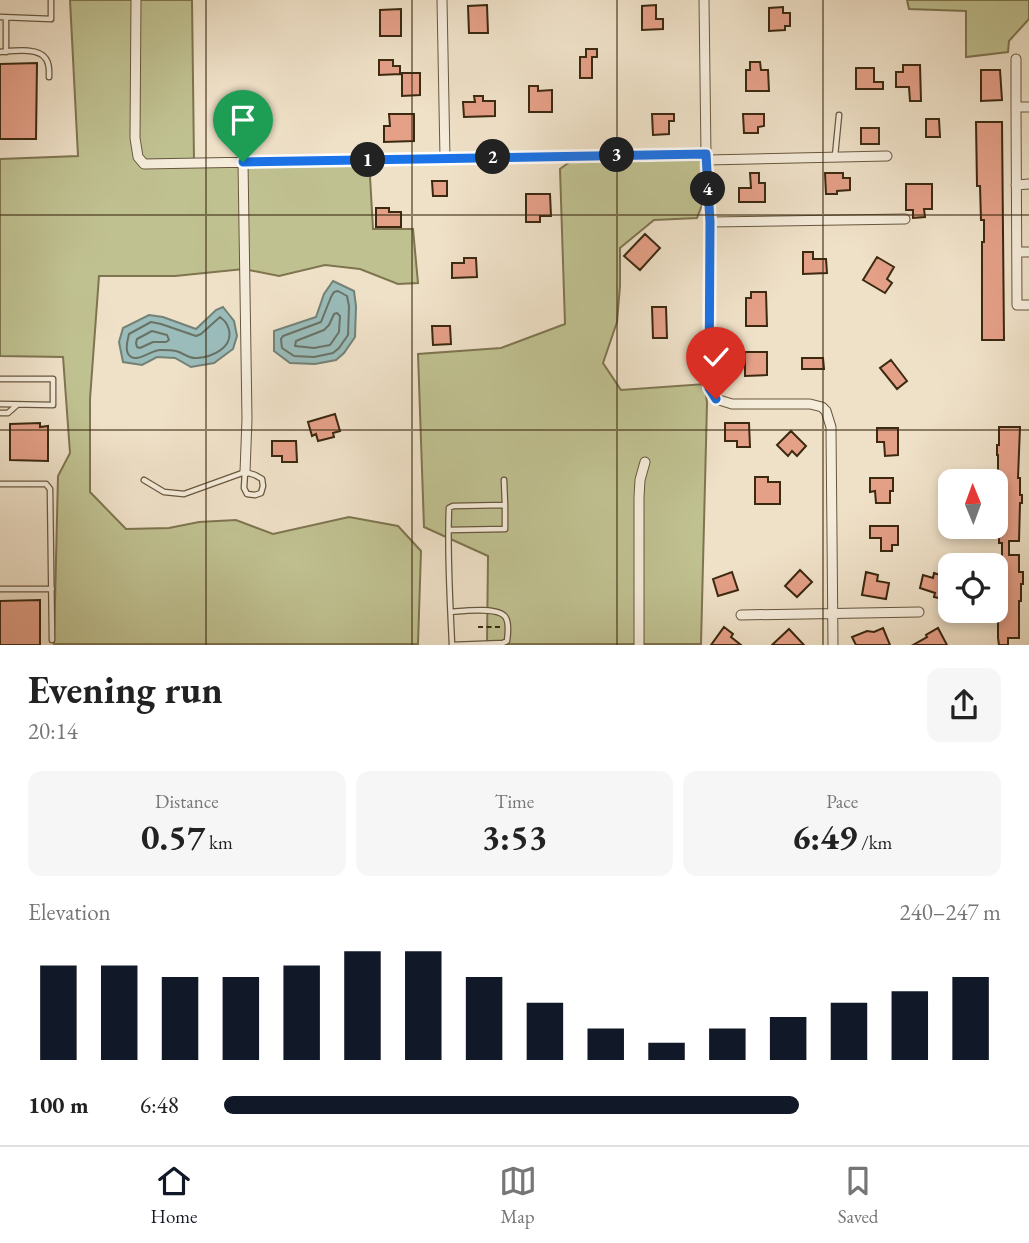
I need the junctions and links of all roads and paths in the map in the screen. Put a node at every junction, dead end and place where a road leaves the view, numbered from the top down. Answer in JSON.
{"nodes":[{"id":1,"x":51,"y":0,"type":"edge"},
{"id":2,"x":136,"y":0,"type":"edge"},
{"id":3,"x":442,"y":0,"type":"edge"},
{"id":4,"x":704,"y":0,"type":"edge"},
{"id":5,"x":3,"y":18,"type":"edge"},
{"id":6,"x":3,"y":52,"type":"edge"},
{"id":7,"x":1016,"y":59,"type":"dead end"},
{"id":8,"x":49,"y":77,"type":"dead end"},
{"id":9,"x":1016,"y":107,"type":"junction"},
{"id":10,"x":1029,"y":107,"type":"edge"},
{"id":11,"x":839,"y":115,"type":"dead end"},
{"id":12,"x":835,"y":156,"type":"junction"},
{"id":13,"x":887,"y":156,"type":"dead end"},
{"id":14,"x":706,"y":157,"type":"junction"},
{"id":15,"x":445,"y":158,"type":"junction"},
{"id":16,"x":243,"y":162,"type":"junction"},
{"id":17,"x":1029,"y":184,"type":"edge"},
{"id":18,"x":1016,"y":185,"type":"junction"},
{"id":19,"x":905,"y":219,"type":"dead end"},
{"id":20,"x":710,"y":222,"type":"junction"},
{"id":21,"x":1017,"y":252,"type":"junction"},
{"id":22,"x":1029,"y":252,"type":"edge"},
{"id":23,"x":1029,"y":305,"type":"edge"},
{"id":24,"x":0,"y":379,"type":"edge"},
{"id":25,"x":0,"y":404,"type":"edge"},
{"id":26,"x":18,"y":404,"type":"junction"},
{"id":27,"x":0,"y":412,"type":"edge"},
{"id":28,"x":645,"y":462,"type":"dead end"},
{"id":29,"x":245,"y":472,"type":"junction"},
{"id":30,"x":144,"y":480,"type":"dead end"},
{"id":31,"x":504,"y":480,"type":"dead end"},
{"id":32,"x":0,"y":484,"type":"edge"},
{"id":33,"x":505,"y":505,"type":"junction"},
{"id":34,"x":449,"y":530,"type":"junction"},
{"id":35,"x":0,"y":589,"type":"edge"},
{"id":36,"x":52,"y":589,"type":"junction"},
{"id":37,"x":451,"y":612,"type":"junction"},
{"id":38,"x":919,"y":612,"type":"dead end"},
{"id":39,"x":832,"y":614,"type":"junction"},
{"id":40,"x":741,"y":615,"type":"dead end"},
{"id":41,"x":502,"y":622,"type":"dead end"},
{"id":42,"x":478,"y":627,"type":"dead end"},
{"id":43,"x":52,"y":640,"type":"dead end"},
{"id":44,"x":639,"y":645,"type":"edge"},
{"id":45,"x":833,"y":645,"type":"edge"}],
"edges":[{"from":1,"to":5,"type":"lane"},
{"from":2,"to":16,"type":"street"},
{"from":3,"to":15,"type":"street"},
{"from":4,"to":14,"type":"street"},
{"from":5,"to":6,"type":"lane"},
{"from":6,"to":8,"type":"lane"},
{"from":7,"to":9,"type":"street"},
{"from":9,"to":10,"type":"street"},
{"from":9,"to":18,"type":"street"},
{"from":11,"to":12,"type":"lane"},
{"from":12,"to":13,"type":"street"},
{"from":12,"to":14,"type":"street"},
{"from":14,"to":15,"type":"street"},
{"from":14,"to":20,"type":"street"},
{"from":15,"to":16,"type":"street"},
{"from":16,"to":29,"type":"street"},
{"from":17,"to":18,"type":"street"},
{"from":18,"to":21,"type":"street"},
{"from":19,"to":20,"type":"street"},
{"from":20,"to":39,"type":"street"},
{"from":21,"to":22,"type":"street"},
{"from":21,"to":23,"type":"street"},
{"from":24,"to":26,"type":"lane"},
{"from":25,"to":26,"type":"lane"},
{"from":26,"to":27,"type":"lane"},
{"from":28,"to":44,"type":"street"},
{"from":29,"to":29,"type":"lane"},
{"from":29,"to":30,"type":"lane"},
{"from":31,"to":33,"type":"lane"},
{"from":32,"to":36,"type":"lane"},
{"from":33,"to":34,"type":"lane"},
{"from":33,"to":34,"type":"lane"},
{"from":34,"to":37,"type":"lane"},
{"from":35,"to":36,"type":"lane"},
{"from":36,"to":43,"type":"lane"},
{"from":37,"to":37,"type":"lane"},
{"from":38,"to":39,"type":"street"},
{"from":39,"to":40,"type":"street"},
{"from":39,"to":45,"type":"street"},
{"from":41,"to":42,"type":"path"}]}
